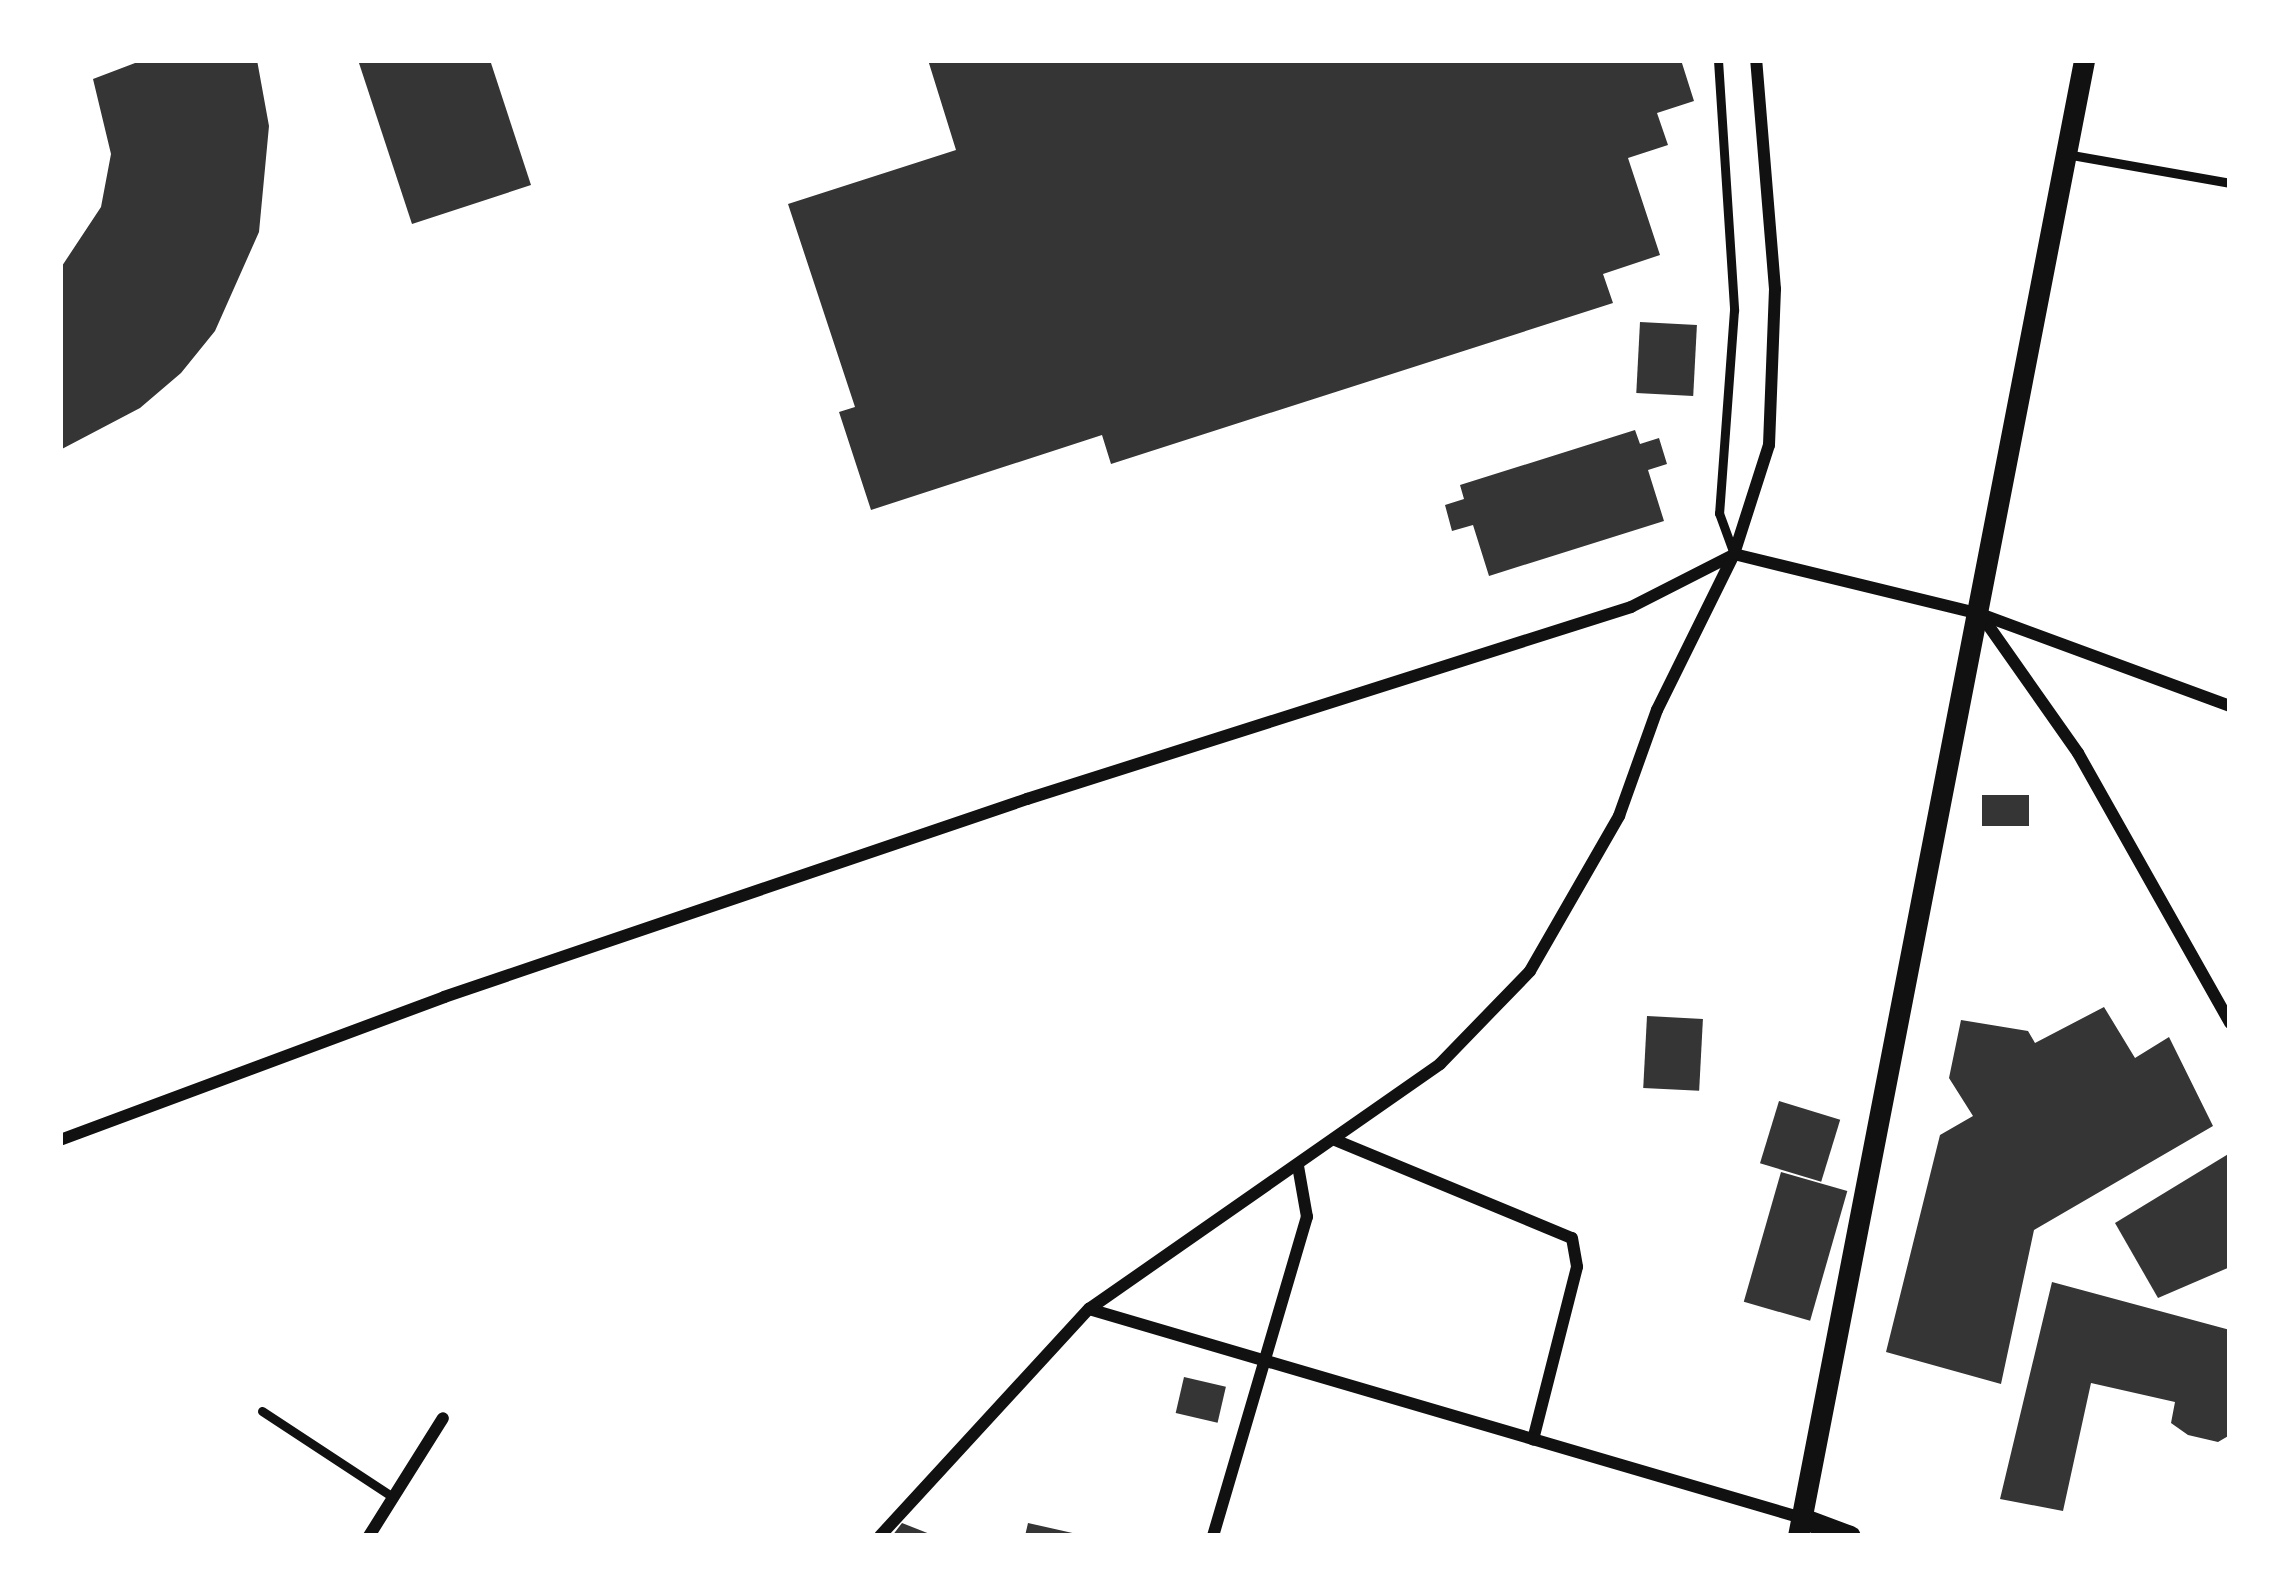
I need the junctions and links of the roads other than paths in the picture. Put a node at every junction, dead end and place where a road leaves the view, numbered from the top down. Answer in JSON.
{"nodes":[{"id":1,"x":1718,"y":60,"type":"edge"},
{"id":2,"x":1756,"y":60,"type":"edge"},
{"id":3,"x":2084,"y":60,"type":"edge"},
{"id":4,"x":2066,"y":154,"type":"junction"},
{"id":5,"x":2230,"y":183,"type":"edge"},
{"id":6,"x":1734,"y":554,"type":"junction"},
{"id":7,"x":1980,"y":614,"type":"junction"},
{"id":8,"x":2230,"y":706,"type":"edge"},
{"id":9,"x":2230,"y":1023,"type":"edge"},
{"id":10,"x":60,"y":1140,"type":"edge"},
{"id":11,"x":1335,"y":1140,"type":"junction"},
{"id":12,"x":1298,"y":1166,"type":"junction"},
{"id":13,"x":1089,"y":1309,"type":"junction"},
{"id":14,"x":1270,"y":1358,"type":"junction"},
{"id":15,"x":262,"y":1411,"type":"dead end"},
{"id":16,"x":443,"y":1418,"type":"dead end"},
{"id":17,"x":1533,"y":1439,"type":"junction"},
{"id":18,"x":393,"y":1497,"type":"junction"},
{"id":19,"x":1800,"y":1527,"type":"edge"},
{"id":20,"x":369,"y":1536,"type":"edge"},
{"id":21,"x":880,"y":1536,"type":"edge"},
{"id":22,"x":1213,"y":1536,"type":"edge"},
{"id":23,"x":1850,"y":1536,"type":"edge"}],
"edges":[{"from":1,"to":6,"type":"lane"},
{"from":2,"to":6,"type":"street"},
{"from":3,"to":4,"type":"street"},
{"from":4,"to":5,"type":"lane"},
{"from":4,"to":7,"type":"street"},
{"from":6,"to":7,"type":"street"},
{"from":6,"to":10,"type":"street"},
{"from":6,"to":11,"type":"street"},
{"from":7,"to":8,"type":"street"},
{"from":7,"to":9,"type":"street"},
{"from":7,"to":19,"type":"street"},
{"from":11,"to":12,"type":"street"},
{"from":11,"to":17,"type":"street"},
{"from":12,"to":13,"type":"street"},
{"from":12,"to":14,"type":"street"},
{"from":13,"to":14,"type":"street"},
{"from":13,"to":21,"type":"street"},
{"from":14,"to":17,"type":"street"},
{"from":14,"to":22,"type":"street"},
{"from":15,"to":18,"type":"lane"},
{"from":16,"to":18,"type":"street"},
{"from":17,"to":19,"type":"street"},
{"from":18,"to":20,"type":"street"},
{"from":19,"to":23,"type":"street"}]}
